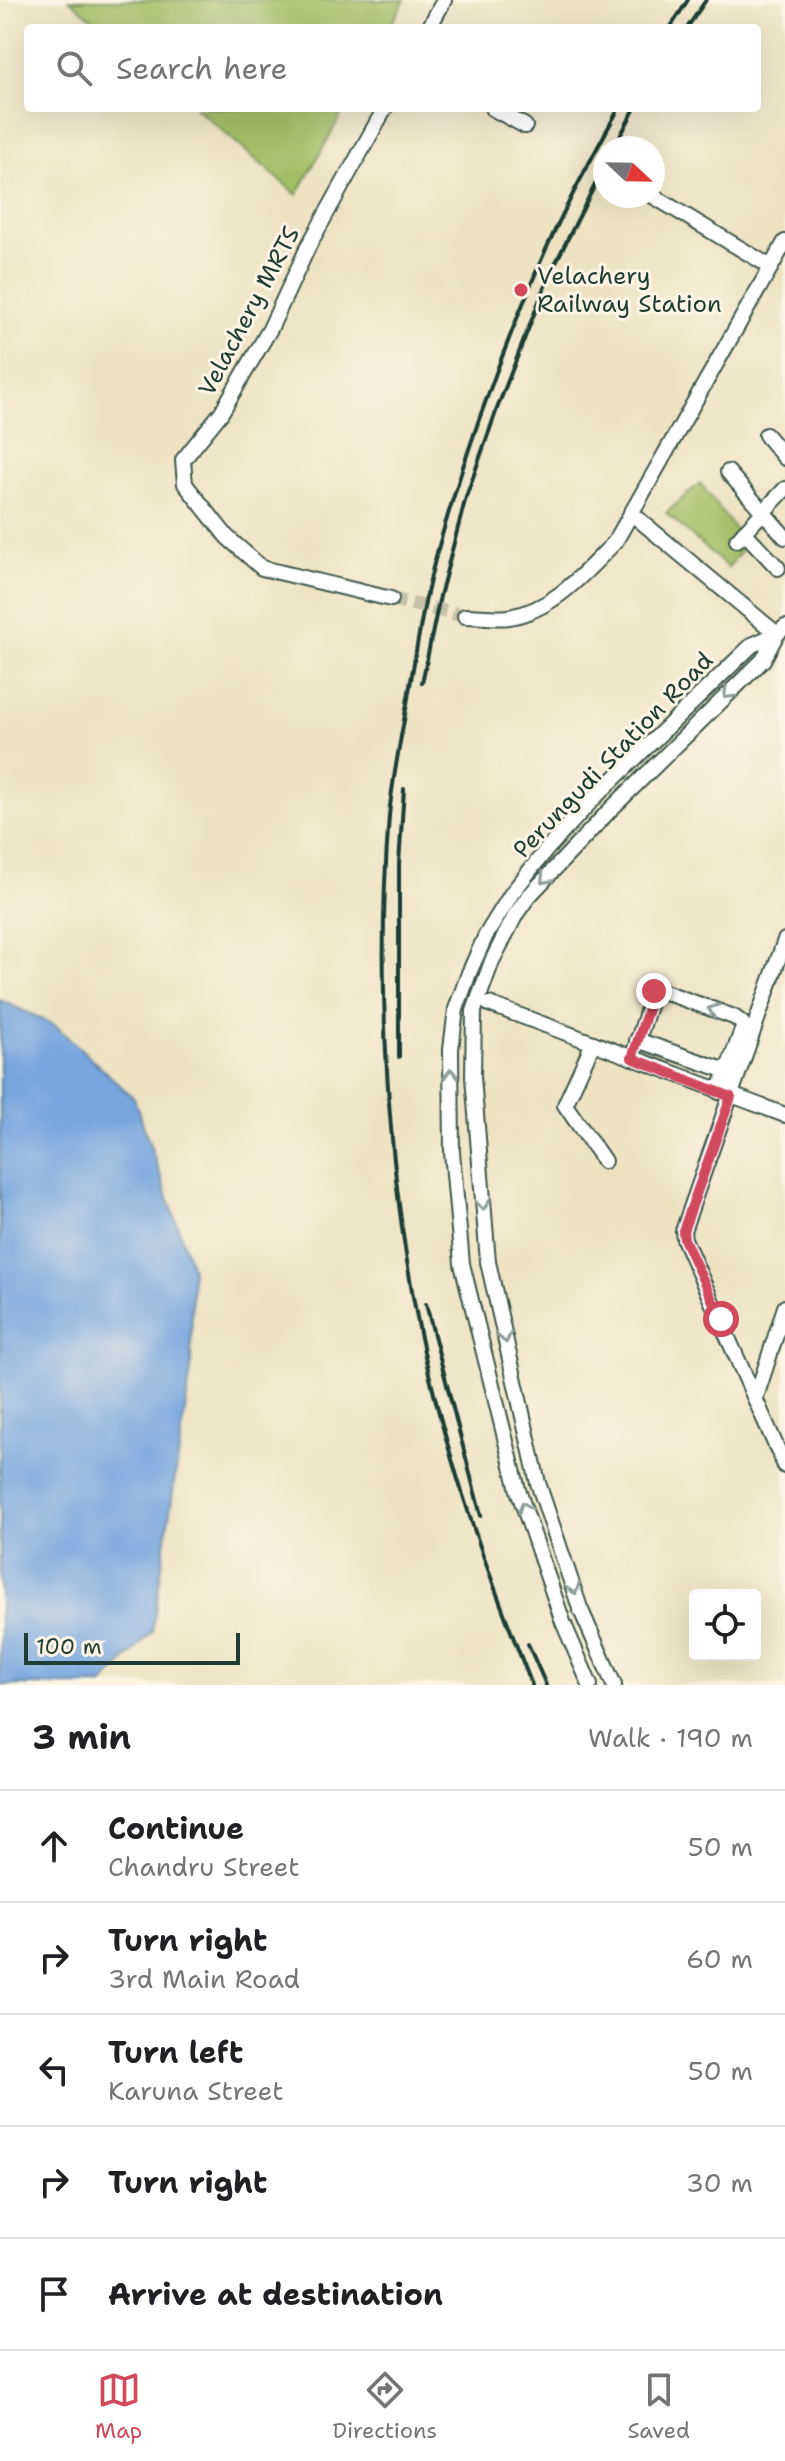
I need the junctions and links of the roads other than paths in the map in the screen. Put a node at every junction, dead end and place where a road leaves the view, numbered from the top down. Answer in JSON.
{"nodes":[{"id":1,"x":444,"y":0,"type":"edge"},
{"id":2,"x":431,"y":24,"type":"edge"},
{"id":3,"x":383,"y":112,"type":"edge"},
{"id":4,"x":499,"y":112,"type":"edge"},
{"id":5,"x":525,"y":126,"type":"dead end"},
{"id":6,"x":665,"y":203,"type":"edge"},
{"id":7,"x":785,"y":242,"type":"edge"},
{"id":8,"x":771,"y":267,"type":"junction"},
{"id":9,"x":766,"y":435,"type":"dead end"},
{"id":10,"x":785,"y":458,"type":"edge"},
{"id":11,"x":728,"y":472,"type":"dead end"},
{"id":12,"x":785,"y":489,"type":"edge"},
{"id":13,"x":631,"y":513,"type":"junction"},
{"id":14,"x":763,"y":513,"type":"junction"},
{"id":15,"x":785,"y":537,"type":"edge"},
{"id":16,"x":778,"y":568,"type":"dead end"},
{"id":17,"x":391,"y":599,"type":"tunnel mouth"},
{"id":18,"x":465,"y":616,"type":"tunnel mouth"},
{"id":19,"x":781,"y":631,"type":"edge"},
{"id":20,"x":785,"y":940,"type":"edge"},
{"id":21,"x":489,"y":1004,"type":"dead end"},
{"id":22,"x":637,"y":1040,"type":"junction"},
{"id":23,"x":593,"y":1043,"type":"junction"},
{"id":24,"x":667,"y":1051,"type":"junction"},
{"id":25,"x":632,"y":1058,"type":"junction"},
{"id":26,"x":706,"y":1064,"type":"junction"},
{"id":27,"x":660,"y":1069,"type":"junction"},
{"id":28,"x":727,"y":1071,"type":"junction"},
{"id":29,"x":699,"y":1084,"type":"junction"},
{"id":30,"x":725,"y":1094,"type":"junction"},
{"id":31,"x":785,"y":1115,"type":"edge"},
{"id":32,"x":604,"y":1161,"type":"dead end"},
{"id":33,"x":785,"y":1307,"type":"edge"},
{"id":34,"x":756,"y":1397,"type":"junction"},
{"id":35,"x":785,"y":1466,"type":"edge"},
{"id":36,"x":590,"y":1685,"type":"edge"},
{"id":37,"x":614,"y":1685,"type":"edge"}],
"edges":[{"from":1,"to":2,"type":"street"},
{"from":3,"to":17,"type":"street","name":"Velachery MRTS"},
{"from":4,"to":5,"type":"street"},
{"from":6,"to":8,"type":"street"},
{"from":7,"to":8,"type":"street"},
{"from":8,"to":13,"type":"street"},
{"from":9,"to":10,"type":"street"},
{"from":11,"to":14,"type":"street"},
{"from":12,"to":14,"type":"street"},
{"from":13,"to":18,"type":"street"},
{"from":13,"to":19,"type":"street"},
{"from":14,"to":15,"type":"street"},
{"from":14,"to":16,"type":"street"},
{"from":36,"to":19,"type":"street","name":"Perungudi Station Road","one_way":true},
{"from":19,"to":37,"type":"street","name":"Perungudi Station Road","one_way":true},
{"from":20,"to":30,"type":"street"},
{"from":21,"to":23,"type":"street"},
{"from":22,"to":24,"type":"street"},
{"from":22,"to":25,"type":"street"},
{"from":28,"to":22,"type":"street","one_way":true},
{"from":23,"to":25,"type":"street"},
{"from":23,"to":32,"type":"street"},
{"from":24,"to":26,"type":"street"},
{"from":24,"to":27,"type":"street"},
{"from":25,"to":27,"type":"street"},
{"from":26,"to":28,"type":"street"},
{"from":26,"to":29,"type":"street"},
{"from":27,"to":29,"type":"street"},
{"from":28,"to":30,"type":"street"},
{"from":29,"to":30,"type":"street"},
{"from":30,"to":31,"type":"street"},
{"from":30,"to":34,"type":"street"},
{"from":33,"to":34,"type":"street"},
{"from":34,"to":35,"type":"street"}]}
